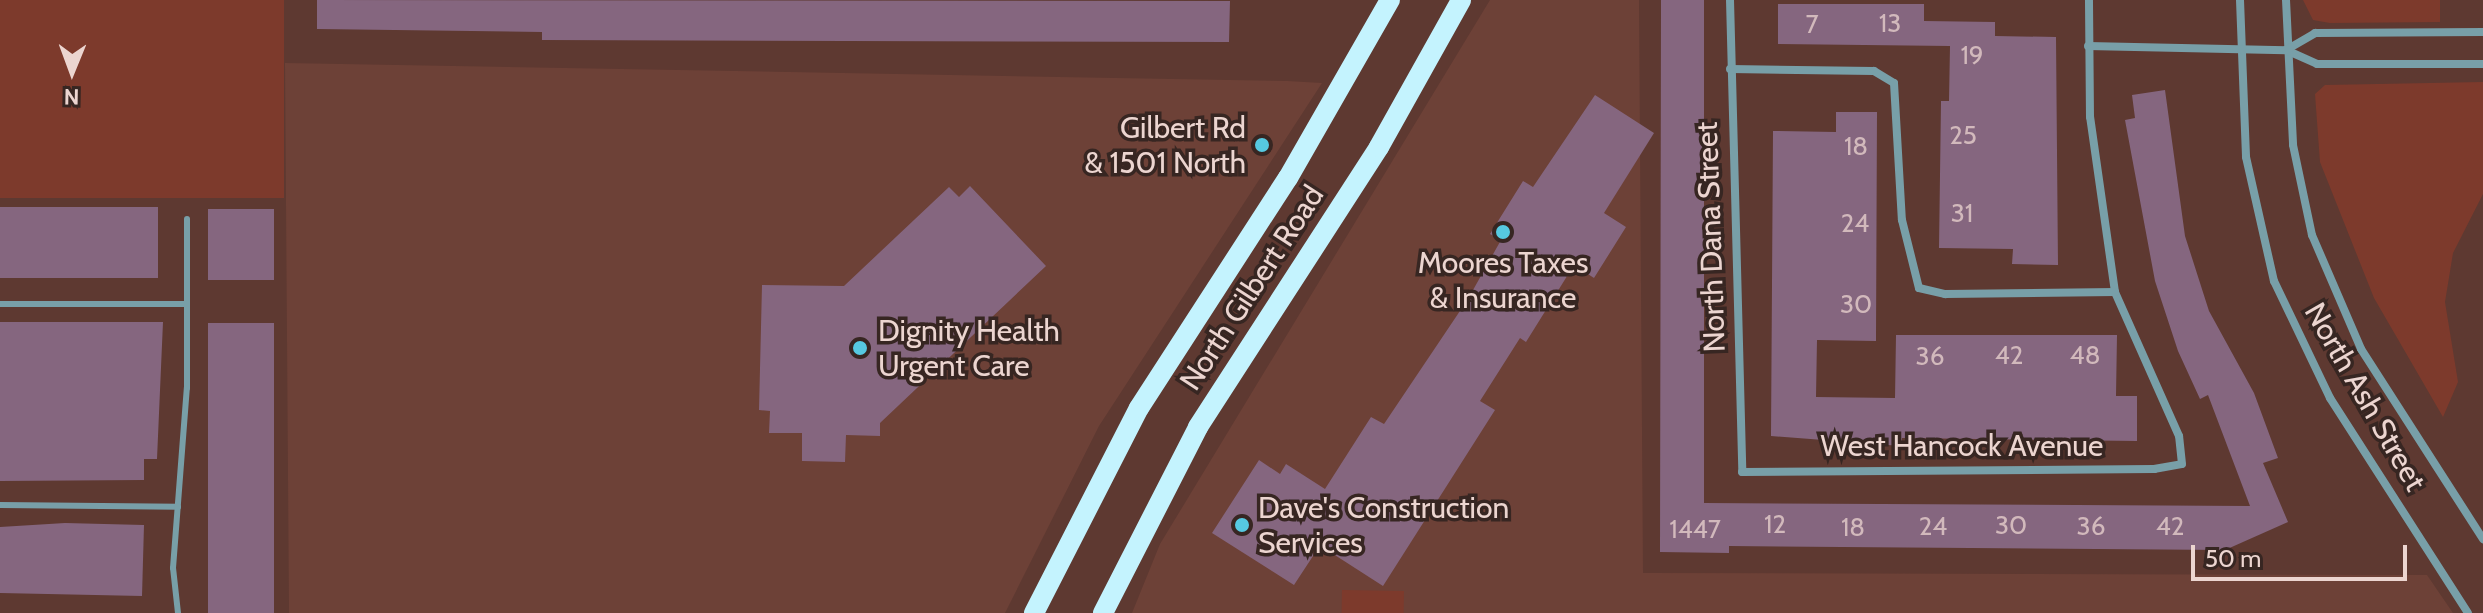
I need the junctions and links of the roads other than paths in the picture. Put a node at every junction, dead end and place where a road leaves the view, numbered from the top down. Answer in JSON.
{"nodes":[{"id":1,"x":1390,"y":0,"type":"edge"},
{"id":2,"x":1461,"y":0,"type":"edge"},
{"id":3,"x":1730,"y":0,"type":"edge"},
{"id":4,"x":2089,"y":0,"type":"edge"},
{"id":5,"x":2240,"y":0,"type":"edge"},
{"id":6,"x":2286,"y":0,"type":"edge"},
{"id":7,"x":2483,"y":32,"type":"edge"},
{"id":8,"x":2088,"y":46,"type":"junction"},
{"id":9,"x":2240,"y":48,"type":"junction"},
{"id":10,"x":2286,"y":50,"type":"junction"},
{"id":11,"x":2483,"y":64,"type":"edge"},
{"id":12,"x":1730,"y":69,"type":"junction"},
{"id":13,"x":187,"y":219,"type":"dead end"},
{"id":14,"x":2115,"y":292,"type":"junction"},
{"id":15,"x":0,"y":304,"type":"edge"},
{"id":16,"x":186,"y":304,"type":"junction"},
{"id":17,"x":1742,"y":472,"type":"joint"},
{"id":18,"x":0,"y":505,"type":"edge"},
{"id":19,"x":178,"y":507,"type":"junction"},
{"id":20,"x":2483,"y":539,"type":"edge"},
{"id":21,"x":178,"y":613,"type":"edge"},
{"id":22,"x":1034,"y":613,"type":"edge"},
{"id":23,"x":1103,"y":613,"type":"edge"},
{"id":24,"x":2468,"y":613,"type":"edge"}],
"edges":[{"from":1,"to":22,"type":"main road","name":"North Gilbert Road"},
{"from":2,"to":23,"type":"main road","name":"North Gilbert Road"},
{"from":3,"to":12,"type":"street","name":"North Dana Street"},
{"from":4,"to":8,"type":"street"},
{"from":5,"to":9,"type":"street","name":"North Ash Street"},
{"from":6,"to":10,"type":"street","name":"North Ash Street"},
{"from":7,"to":10,"type":"street"},
{"from":8,"to":9,"type":"street"},
{"from":8,"to":14,"type":"street"},
{"from":9,"to":10,"type":"street"},
{"from":9,"to":24,"type":"street","name":"North Ash Street"},
{"from":10,"to":11,"type":"street"},
{"from":10,"to":20,"type":"street","name":"North Ash Street"},
{"from":12,"to":14,"type":"street"},
{"from":12,"to":17,"type":"street","name":"North Dana Street"},
{"from":13,"to":16,"type":"lane"},
{"from":14,"to":17,"type":"street","name":"West Hancock Avenue"},
{"from":15,"to":16,"type":"lane"},
{"from":16,"to":19,"type":"lane"},
{"from":18,"to":19,"type":"lane"},
{"from":19,"to":21,"type":"lane"}]}
